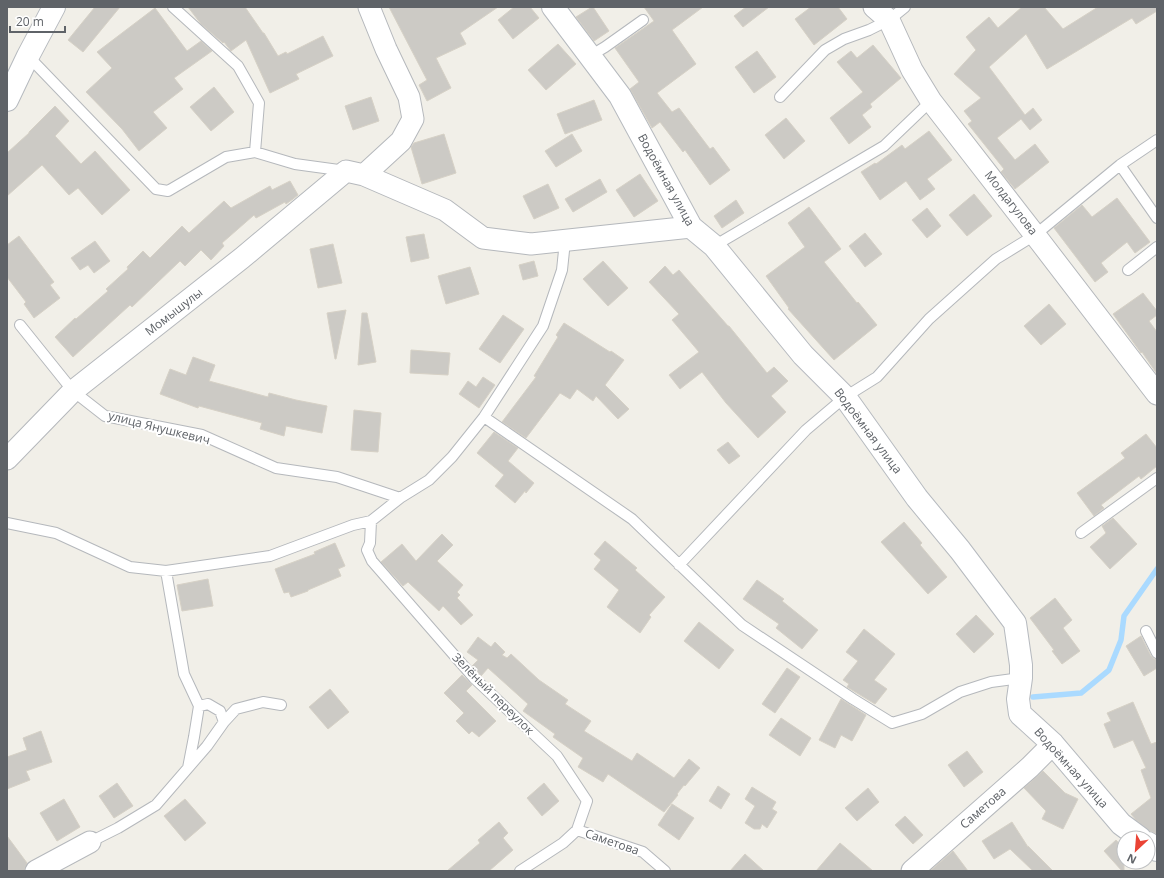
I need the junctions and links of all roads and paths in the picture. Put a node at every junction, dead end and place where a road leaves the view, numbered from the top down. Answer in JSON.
{"nodes":[{"id":1,"x":54,"y":7,"type":"edge"},
{"id":2,"x":173,"y":7,"type":"edge"},
{"id":3,"x":369,"y":7,"type":"edge"},
{"id":4,"x":553,"y":7,"type":"edge"},
{"id":5,"x":905,"y":7,"type":"edge"},
{"id":6,"x":882,"y":14,"type":"edge"},
{"id":7,"x":643,"y":20,"type":"dead end"},
{"id":8,"x":28,"y":56,"type":"junction"},
{"id":9,"x":590,"y":56,"type":"junction"},
{"id":10,"x":780,"y":97,"type":"dead end"},
{"id":11,"x":7,"y":100,"type":"edge"},
{"id":12,"x":931,"y":101,"type":"junction"},
{"id":13,"x":1157,"y":140,"type":"edge"},
{"id":14,"x":255,"y":152,"type":"junction"},
{"id":15,"x":1120,"y":165,"type":"junction"},
{"id":16,"x":355,"y":173,"type":"junction"},
{"id":17,"x":1157,"y":218,"type":"edge"},
{"id":18,"x":691,"y":227,"type":"junction"},
{"id":19,"x":1035,"y":235,"type":"junction"},
{"id":20,"x":564,"y":241,"type":"junction"},
{"id":21,"x":714,"y":246,"type":"junction"},
{"id":22,"x":1157,"y":248,"type":"edge"},
{"id":23,"x":1128,"y":270,"type":"dead end"},
{"id":24,"x":20,"y":325,"type":"dead end"},
{"id":25,"x":73,"y":391,"type":"junction"},
{"id":26,"x":1157,"y":394,"type":"edge"},
{"id":27,"x":845,"y":397,"type":"junction"},
{"id":28,"x":484,"y":418,"type":"junction"},
{"id":29,"x":7,"y":459,"type":"edge"},
{"id":30,"x":1157,"y":478,"type":"edge"},
{"id":31,"x":400,"y":498,"type":"junction"},
{"id":32,"x":372,"y":521,"type":"junction"},
{"id":33,"x":7,"y":523,"type":"edge"},
{"id":34,"x":1081,"y":533,"type":"dead end"},
{"id":35,"x":679,"y":565,"type":"junction"},
{"id":36,"x":166,"y":571,"type":"junction"},
{"id":37,"x":1146,"y":631,"type":"dead end"},
{"id":38,"x":1157,"y":653,"type":"edge"},
{"id":39,"x":1021,"y":678,"type":"junction"},
{"id":40,"x":281,"y":705,"type":"dead end"},
{"id":41,"x":199,"y":706,"type":"junction"},
{"id":42,"x":224,"y":722,"type":"junction"},
{"id":43,"x":1053,"y":744,"type":"junction"},
{"id":44,"x":188,"y":768,"type":"junction"},
{"id":45,"x":577,"y":830,"type":"junction"},
{"id":46,"x":1129,"y":830,"type":"edge"},
{"id":47,"x":90,"y":842,"type":"joint"},
{"id":48,"x":36,"y":871,"type":"edge"},
{"id":49,"x":520,"y":871,"type":"edge"},
{"id":50,"x":665,"y":871,"type":"edge"},
{"id":51,"x":912,"y":871,"type":"edge"}],
"edges":[{"from":1,"to":8,"type":"street"},
{"from":2,"to":14,"type":"lane"},
{"from":3,"to":16,"type":"street"},
{"from":4,"to":9,"type":"street","name":"Водоёмная улица"},
{"from":5,"to":6,"type":"lane"},
{"from":6,"to":10,"type":"lane"},
{"from":6,"to":12,"type":"street","name":"Молдагулова"},
{"from":7,"to":9,"type":"lane"},
{"from":8,"to":11,"type":"street"},
{"from":8,"to":14,"type":"lane"},
{"from":9,"to":18,"type":"street","name":"Водоёмная улица"},
{"from":12,"to":19,"type":"street","name":"Молдагулова"},
{"from":12,"to":21,"type":"lane"},
{"from":13,"to":15,"type":"lane"},
{"from":14,"to":16,"type":"lane"},
{"from":15,"to":17,"type":"lane"},
{"from":15,"to":19,"type":"lane"},
{"from":16,"to":20,"type":"street"},
{"from":16,"to":25,"type":"street","name":"Момышулы"},
{"from":18,"to":20,"type":"street"},
{"from":18,"to":21,"type":"street","name":"Водоёмная улица"},
{"from":19,"to":26,"type":"street","name":"Молдагулова"},
{"from":19,"to":27,"type":"lane"},
{"from":20,"to":28,"type":"lane"},
{"from":21,"to":27,"type":"street","name":"Водоёмная улица"},
{"from":22,"to":23,"type":"lane"},
{"from":24,"to":25,"type":"lane","name":"улица Янушкевич"},
{"from":25,"to":29,"type":"street","name":"Момышулы"},
{"from":25,"to":31,"type":"lane","name":"улица Янушкевич"},
{"from":27,"to":35,"type":"lane"},
{"from":27,"to":39,"type":"street","name":"Водоёмная улица"},
{"from":28,"to":31,"type":"lane"},
{"from":28,"to":35,"type":"lane"},
{"from":30,"to":34,"type":"lane"},
{"from":31,"to":32,"type":"lane"},
{"from":32,"to":36,"type":"lane"},
{"from":32,"to":45,"type":"lane","name":"Зелёный переулок"},
{"from":33,"to":36,"type":"lane"},
{"from":35,"to":39,"type":"lane"},
{"from":36,"to":41,"type":"lane"},
{"from":37,"to":38,"type":"lane"},
{"from":39,"to":43,"type":"street","name":"Водоёмная улица"},
{"from":40,"to":42,"type":"lane"},
{"from":41,"to":42,"type":"lane"},
{"from":41,"to":44,"type":"lane"},
{"from":42,"to":44,"type":"lane"},
{"from":43,"to":46,"type":"street","name":"Водоёмная улица"},
{"from":43,"to":51,"type":"street","name":"Саметова"},
{"from":44,"to":47,"type":"lane"},
{"from":45,"to":49,"type":"lane"},
{"from":45,"to":50,"type":"lane","name":"Саметова"},
{"from":47,"to":48,"type":"street"}]}
